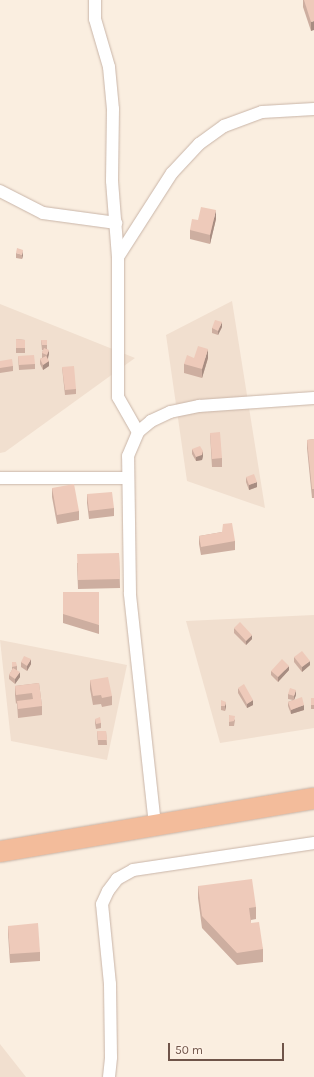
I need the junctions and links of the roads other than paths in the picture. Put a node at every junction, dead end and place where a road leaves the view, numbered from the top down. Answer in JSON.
{"nodes":[{"id":1,"x":95,"y":0,"type":"edge"},
{"id":2,"x":314,"y":109,"type":"edge"},
{"id":3,"x":0,"y":191,"type":"edge"},
{"id":4,"x":116,"y":223,"type":"junction"},
{"id":5,"x":118,"y":257,"type":"junction"},
{"id":6,"x":314,"y":398,"type":"edge"},
{"id":7,"x":138,"y":432,"type":"junction"},
{"id":8,"x":0,"y":478,"type":"edge"},
{"id":9,"x":128,"y":478,"type":"junction"},
{"id":10,"x":314,"y":798,"type":"edge"},
{"id":11,"x":155,"y":825,"type":"junction"},
{"id":12,"x":314,"y":843,"type":"edge"},
{"id":13,"x":0,"y":851,"type":"edge"},
{"id":14,"x":109,"y":1077,"type":"edge"}],
"edges":[{"from":1,"to":4,"type":"street"},
{"from":2,"to":5,"type":"street"},
{"from":3,"to":4,"type":"street"},
{"from":4,"to":5,"type":"street"},
{"from":5,"to":7,"type":"street"},
{"from":6,"to":7,"type":"street"},
{"from":7,"to":9,"type":"street"},
{"from":8,"to":9,"type":"street"},
{"from":9,"to":11,"type":"street"},
{"from":10,"to":11,"type":"highway"},
{"from":11,"to":13,"type":"highway"},
{"from":12,"to":14,"type":"street"}]}
